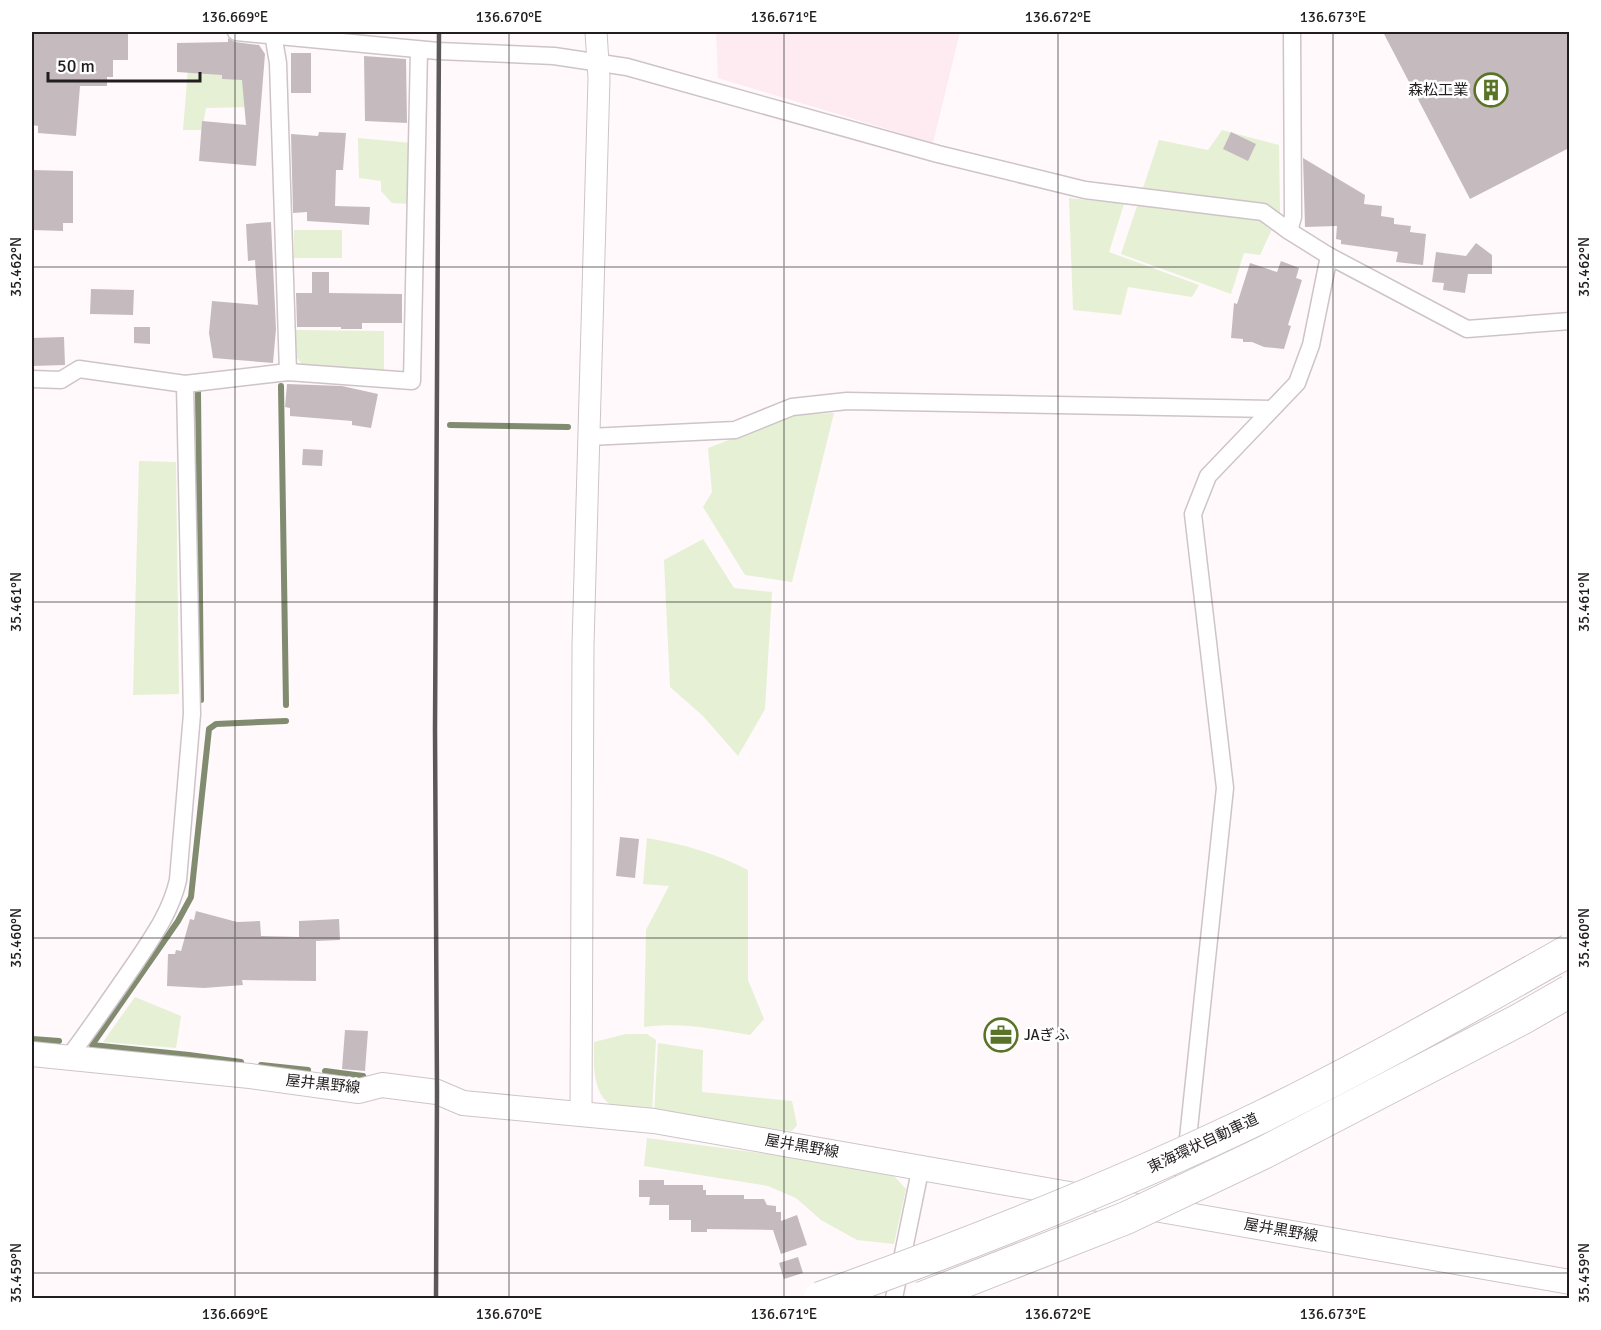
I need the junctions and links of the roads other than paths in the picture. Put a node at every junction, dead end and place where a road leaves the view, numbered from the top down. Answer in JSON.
{"nodes":[{"id":1,"x":236,"y":32,"type":"edge"},
{"id":2,"x":256,"y":32,"type":"edge"},
{"id":3,"x":596,"y":32,"type":"edge"},
{"id":4,"x":1292,"y":32,"type":"edge"},
{"id":5,"x":273,"y":34,"type":"junction"},
{"id":6,"x":419,"y":50,"type":"junction"},
{"id":7,"x":598,"y":61,"type":"junction"},
{"id":8,"x":1289,"y":231,"type":"junction"},
{"id":9,"x":1329,"y":256,"type":"junction"},
{"id":10,"x":1569,"y":321,"type":"edge"},
{"id":11,"x":288,"y":372,"type":"junction"},
{"id":12,"x":32,"y":379,"type":"edge"},
{"id":13,"x":185,"y":384,"type":"junction"},
{"id":14,"x":1272,"y":409,"type":"junction"},
{"id":15,"x":589,"y":437,"type":"junction"},
{"id":16,"x":1569,"y":950,"type":"edge"},
{"id":17,"x":1569,"y":991,"type":"edge"},
{"id":18,"x":32,"y":1054,"type":"edge"},
{"id":19,"x":69,"y":1057,"type":"junction"},
{"id":20,"x":581,"y":1114,"type":"junction"},
{"id":21,"x":921,"y":1166,"type":"junction"},
{"id":22,"x":1180,"y":1212,"type":"junction"},
{"id":23,"x":1569,"y":1282,"type":"edge"},
{"id":24,"x":820,"y":1299,"type":"edge"},
{"id":25,"x":894,"y":1299,"type":"edge"},
{"id":26,"x":922,"y":1299,"type":"edge"}],
"edges":[{"from":1,"to":2,"type":"street"},
{"from":2,"to":5,"type":"street"},
{"from":3,"to":7,"type":"street"},
{"from":4,"to":8,"type":"street"},
{"from":5,"to":6,"type":"street"},
{"from":5,"to":11,"type":"street"},
{"from":6,"to":7,"type":"street"},
{"from":6,"to":11,"type":"street"},
{"from":7,"to":8,"type":"street"},
{"from":7,"to":15,"type":"street"},
{"from":8,"to":9,"type":"street"},
{"from":9,"to":10,"type":"street"},
{"from":9,"to":14,"type":"street"},
{"from":11,"to":13,"type":"street"},
{"from":12,"to":13,"type":"street"},
{"from":13,"to":19,"type":"street"},
{"from":14,"to":15,"type":"street"},
{"from":14,"to":22,"type":"street"},
{"from":15,"to":20,"type":"street"},
{"from":16,"to":24,"type":"highway","name":"東海環状自動車道","bridge":true},
{"from":17,"to":26,"type":"highway","bridge":true},
{"from":18,"to":19,"type":"main road","name":"屋井黒野線"},
{"from":19,"to":20,"type":"main road","name":"屋井黒野線"},
{"from":20,"to":21,"type":"main road","name":"屋井黒野線"},
{"from":21,"to":22,"type":"main road","name":"屋井黒野線"},
{"from":21,"to":25,"type":"street"},
{"from":22,"to":23,"type":"main road","name":"屋井黒野線"}]}
